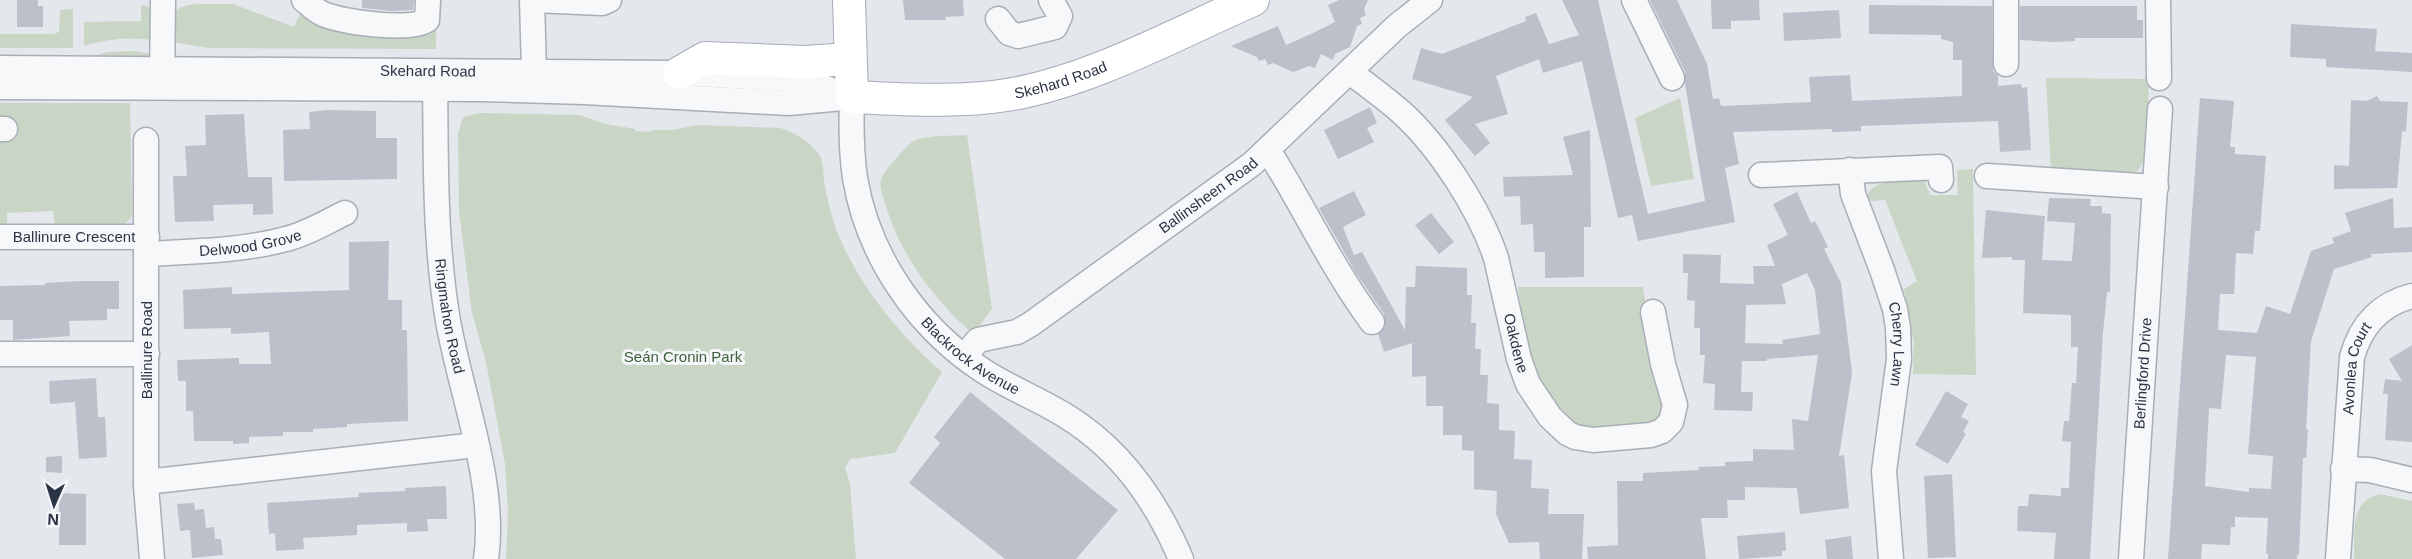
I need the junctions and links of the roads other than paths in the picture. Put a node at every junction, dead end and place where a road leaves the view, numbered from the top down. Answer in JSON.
{"nodes":[{"id":1,"x":163,"y":0,"type":"edge"},
{"id":2,"x":304,"y":0,"type":"edge"},
{"id":3,"x":428,"y":0,"type":"edge"},
{"id":4,"x":533,"y":0,"type":"edge"},
{"id":5,"x":609,"y":0,"type":"edge"},
{"id":6,"x":849,"y":0,"type":"edge"},
{"id":7,"x":1051,"y":0,"type":"edge"},
{"id":8,"x":1430,"y":0,"type":"edge"},
{"id":9,"x":1634,"y":0,"type":"edge"},
{"id":10,"x":2006,"y":0,"type":"edge"},
{"id":11,"x":2158,"y":0,"type":"edge"},
{"id":12,"x":1235,"y":4,"type":"edge"},
{"id":13,"x":998,"y":20,"type":"dead end"},
{"id":14,"x":850,"y":59,"type":"junction"},
{"id":15,"x":2006,"y":64,"type":"dead end"},
{"id":16,"x":0,"y":68,"type":"edge"},
{"id":17,"x":534,"y":72,"type":"junction"},
{"id":18,"x":1350,"y":72,"type":"junction"},
{"id":19,"x":679,"y":73,"type":"junction"},
{"id":20,"x":1672,"y":78,"type":"dead end"},
{"id":21,"x":2159,"y":78,"type":"dead end"},
{"id":22,"x":162,"y":79,"type":"junction"},
{"id":23,"x":436,"y":80,"type":"junction"},
{"id":24,"x":0,"y":87,"type":"edge"},
{"id":25,"x":852,"y":97,"type":"junction"},
{"id":26,"x":2160,"y":109,"type":"dead end"},
{"id":27,"x":146,"y":140,"type":"dead end"},
{"id":28,"x":1268,"y":150,"type":"junction"},
{"id":29,"x":1850,"y":170,"type":"junction"},
{"id":30,"x":1761,"y":175,"type":"dead end"},
{"id":31,"x":1987,"y":177,"type":"dead end"},
{"id":32,"x":1941,"y":180,"type":"dead end"},
{"id":33,"x":2156,"y":187,"type":"junction"},
{"id":34,"x":345,"y":213,"type":"dead end"},
{"id":35,"x":0,"y":237,"type":"edge"},
{"id":36,"x":147,"y":245,"type":"junction"},
{"id":37,"x":2412,"y":296,"type":"edge"},
{"id":38,"x":1653,"y":312,"type":"dead end"},
{"id":39,"x":1372,"y":322,"type":"dead end"},
{"id":40,"x":0,"y":354,"type":"edge"},
{"id":41,"x":147,"y":354,"type":"junction"},
{"id":42,"x":964,"y":357,"type":"junction"},
{"id":43,"x":476,"y":445,"type":"junction"},
{"id":44,"x":2343,"y":469,"type":"junction"},
{"id":45,"x":2412,"y":480,"type":"edge"},
{"id":46,"x":146,"y":482,"type":"junction"},
{"id":47,"x":152,"y":559,"type":"edge"},
{"id":48,"x":486,"y":559,"type":"edge"},
{"id":49,"x":1180,"y":559,"type":"edge"},
{"id":50,"x":1892,"y":559,"type":"edge"},
{"id":51,"x":2131,"y":559,"type":"edge"},
{"id":52,"x":2338,"y":559,"type":"edge"}],
"edges":[{"from":1,"to":22,"type":"street"},
{"from":2,"to":3,"type":"street"},
{"from":4,"to":5,"type":"street"},
{"from":4,"to":17,"type":"street"},
{"from":6,"to":14,"type":"main road"},
{"from":7,"to":13,"type":"street"},
{"from":8,"to":18,"type":"street","name":"Ballinsheen Road"},
{"from":9,"to":20,"type":"street"},
{"from":10,"to":15,"type":"street"},
{"from":11,"to":21,"type":"street"},
{"from":12,"to":25,"type":"main road","name":"Skehard Road"},
{"from":14,"to":19,"type":"main road"},
{"from":14,"to":25,"type":"main road"},
{"from":16,"to":22,"type":"street","name":"Skehard Road"},
{"from":17,"to":19,"type":"street","name":"Skehard Road"},
{"from":17,"to":23,"type":"street","name":"Skehard Road"},
{"from":18,"to":28,"type":"street","name":"Ballinsheen Road"},
{"from":18,"to":38,"type":"street","name":"Oakdene"},
{"from":19,"to":25,"type":"street","name":"Skehard Road"},
{"from":22,"to":23,"type":"street","name":"Skehard Road"},
{"from":22,"to":24,"type":"street","name":"Skehard Road"},
{"from":23,"to":25,"type":"street","name":"Skehard Road"},
{"from":23,"to":43,"type":"street","name":"Ringmahon Road"},
{"from":25,"to":42,"type":"street","name":"Blackrock Avenue"},
{"from":26,"to":33,"type":"street","name":"Berlingford Drive"},
{"from":27,"to":36,"type":"street","name":"Ballinure Road"},
{"from":28,"to":39,"type":"street"},
{"from":28,"to":42,"type":"street","name":"Ballinsheen Road"},
{"from":29,"to":30,"type":"street"},
{"from":29,"to":32,"type":"street"},
{"from":29,"to":50,"type":"street","name":"Cherry Lawn"},
{"from":31,"to":33,"type":"street"},
{"from":33,"to":51,"type":"street","name":"Berlingford Drive"},
{"from":34,"to":36,"type":"street","name":"Delwood Grove"},
{"from":35,"to":36,"type":"street","name":"Ballinure Crescent"},
{"from":36,"to":41,"type":"street","name":"Ballinure Road"},
{"from":37,"to":44,"type":"street","name":"Avonlea Court"},
{"from":40,"to":41,"type":"street"},
{"from":41,"to":46,"type":"street","name":"Ballinure Road"},
{"from":42,"to":49,"type":"street","name":"Blackrock Avenue"},
{"from":43,"to":46,"type":"street"},
{"from":43,"to":48,"type":"street","name":"Ringmahon Road"},
{"from":44,"to":45,"type":"street"},
{"from":44,"to":52,"type":"street","name":"Avonlea Court"},
{"from":46,"to":47,"type":"street","name":"Ballinure Road"}]}
